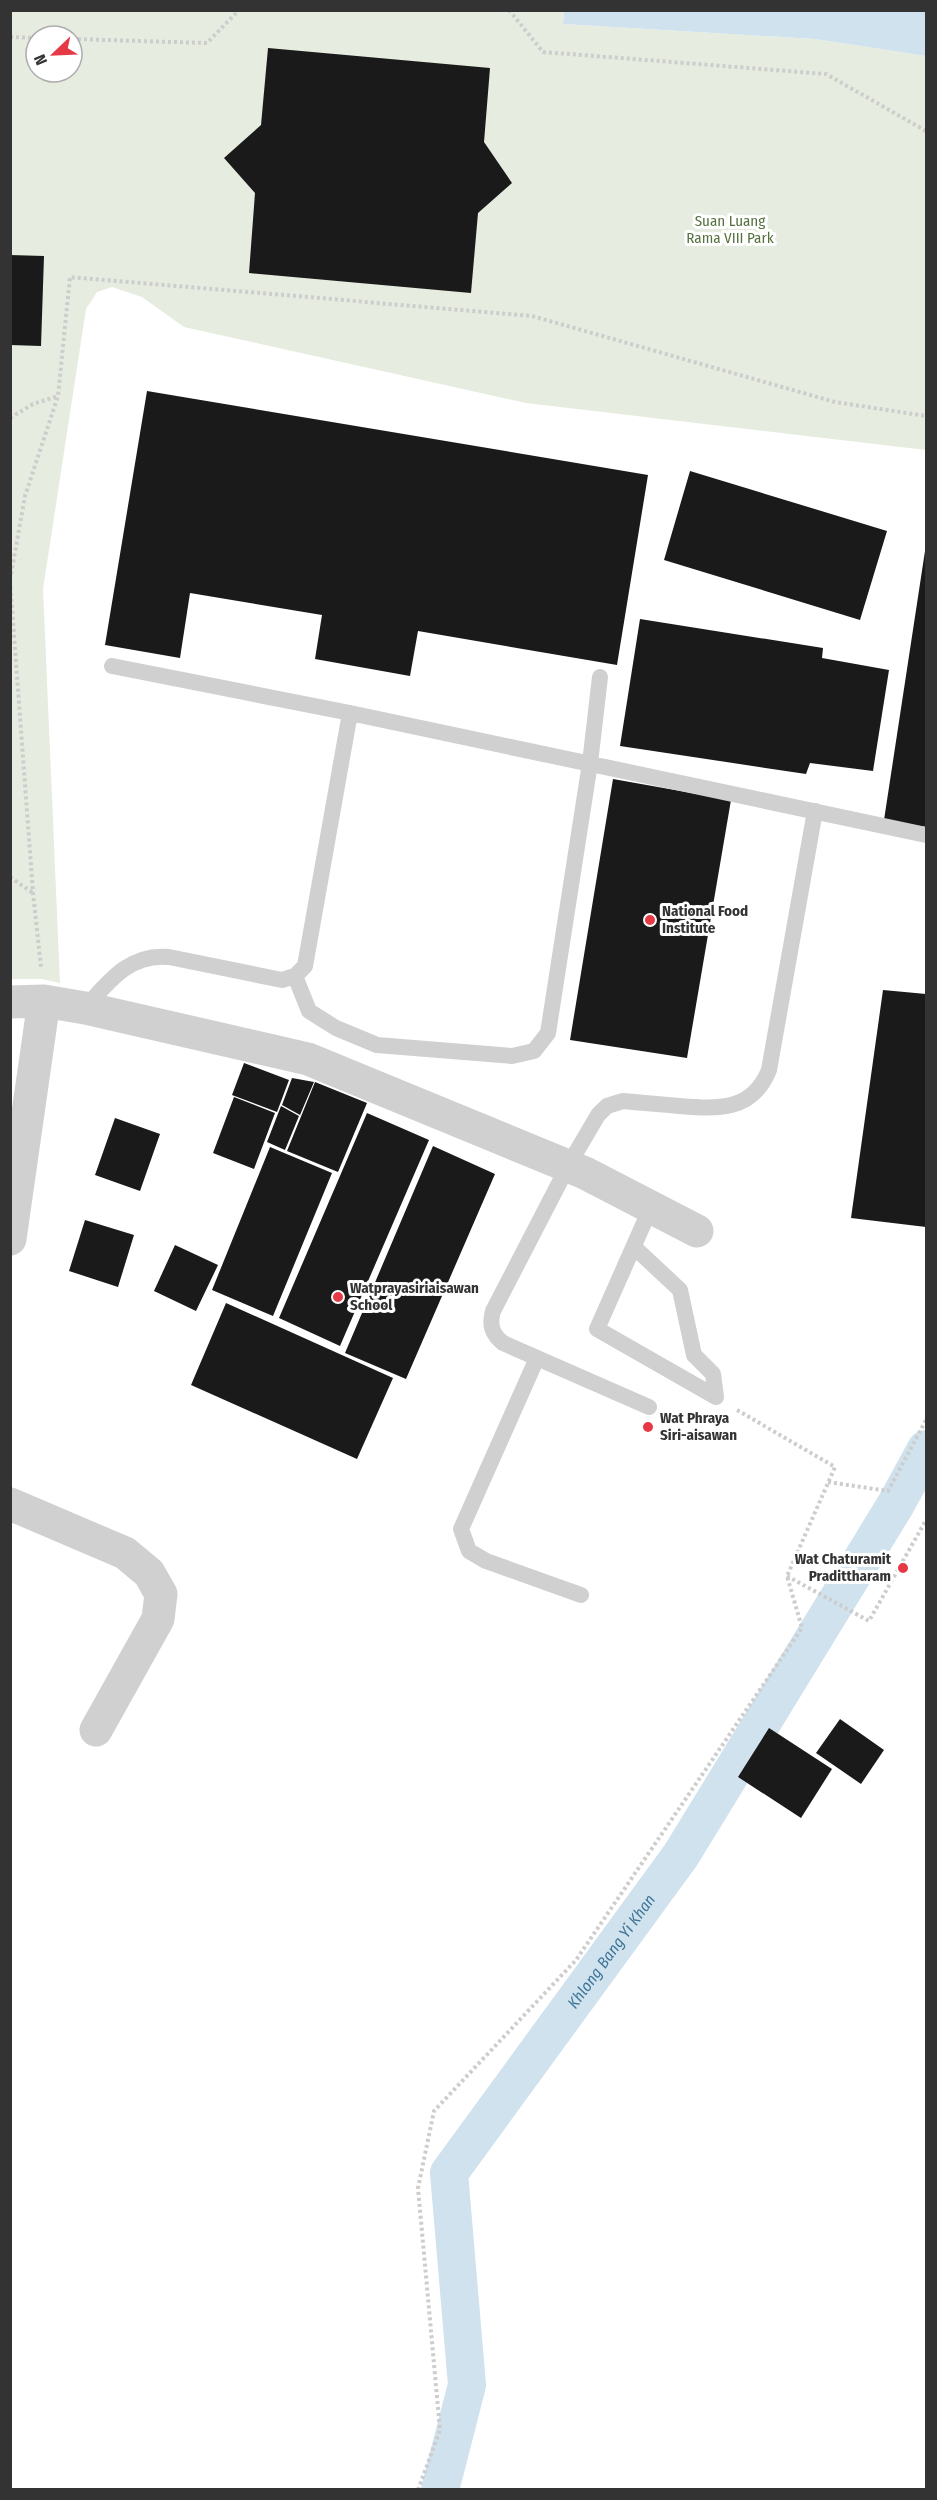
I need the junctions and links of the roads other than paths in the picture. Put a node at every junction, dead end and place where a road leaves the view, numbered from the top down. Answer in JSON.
{"nodes":[{"id":1,"x":112,"y":666,"type":"dead end"},
{"id":2,"x":600,"y":677,"type":"dead end"},
{"id":3,"x":350,"y":713,"type":"junction"},
{"id":4,"x":590,"y":763,"type":"junction"},
{"id":5,"x":815,"y":811,"type":"junction"},
{"id":6,"x":927,"y":835,"type":"edge"},
{"id":7,"x":295,"y":976,"type":"junction"},
{"id":8,"x":44,"y":1001,"type":"junction"},
{"id":9,"x":10,"y":1002,"type":"edge"},
{"id":10,"x":85,"y":1008,"type":"junction"},
{"id":11,"x":568,"y":1166,"type":"junction"},
{"id":12,"x":651,"y":1207,"type":"junction"},
{"id":13,"x":697,"y":1231,"type":"dead end"},
{"id":14,"x":10,"y":1239,"type":"edge"},
{"id":15,"x":634,"y":1247,"type":"junction"},
{"id":16,"x":537,"y":1358,"type":"junction"},
{"id":17,"x":649,"y":1407,"type":"dead end"},
{"id":18,"x":10,"y":1504,"type":"edge"},
{"id":19,"x":581,"y":1595,"type":"dead end"},
{"id":20,"x":96,"y":1730,"type":"dead end"}],
"edges":[{"from":1,"to":3,"type":"lane"},
{"from":2,"to":4,"type":"lane"},
{"from":3,"to":4,"type":"lane"},
{"from":3,"to":7,"type":"lane"},
{"from":4,"to":5,"type":"lane"},
{"from":4,"to":7,"type":"lane"},
{"from":5,"to":6,"type":"lane"},
{"from":5,"to":11,"type":"lane"},
{"from":7,"to":10,"type":"lane"},
{"from":8,"to":9,"type":"street"},
{"from":8,"to":10,"type":"street"},
{"from":8,"to":14,"type":"street"},
{"from":10,"to":11,"type":"street"},
{"from":11,"to":12,"type":"street"},
{"from":11,"to":16,"type":"lane"},
{"from":12,"to":13,"type":"street"},
{"from":12,"to":15,"type":"lane"},
{"from":15,"to":15,"type":"lane"},
{"from":16,"to":17,"type":"lane"},
{"from":16,"to":19,"type":"lane"},
{"from":18,"to":20,"type":"street"}]}
